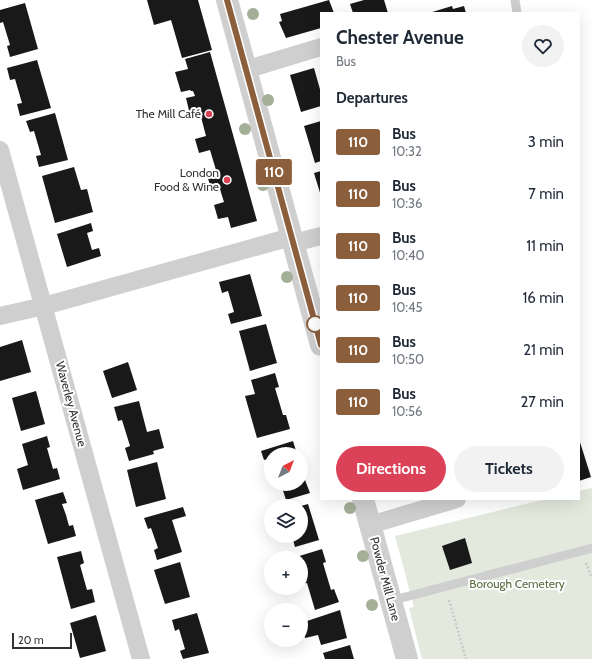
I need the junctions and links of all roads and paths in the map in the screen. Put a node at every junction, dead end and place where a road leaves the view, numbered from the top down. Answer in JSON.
{"nodes":[{"id":1,"x":227,"y":0,"type":"edge"},
{"id":2,"x":515,"y":0,"type":"edge"},
{"id":3,"x":517,"y":12,"type":"edge"},
{"id":4,"x":320,"y":47,"type":"edge"},
{"id":5,"x":245,"y":70,"type":"junction"},
{"id":6,"x":0,"y":150,"type":"edge"},
{"id":7,"x":320,"y":236,"type":"edge"},
{"id":8,"x":292,"y":240,"type":"junction"},
{"id":9,"x":44,"y":306,"type":"junction"},
{"id":10,"x":0,"y":316,"type":"edge"},
{"id":11,"x":320,"y":341,"type":"edge"},
{"id":12,"x":363,"y":500,"type":"edge"},
{"id":13,"x":454,"y":500,"type":"edge"},
{"id":14,"x":370,"y":525,"type":"junction"},
{"id":15,"x":592,"y":548,"type":"edge"},
{"id":16,"x":446,"y":588,"type":"junction"},
{"id":17,"x":390,"y":601,"type":"junction"},
{"id":18,"x":141,"y":659,"type":"edge"},
{"id":19,"x":407,"y":659,"type":"edge"},
{"id":20,"x":466,"y":659,"type":"edge"}],
"edges":[{"from":1,"to":5,"type":"street"},
{"from":2,"to":3,"type":"lane"},
{"from":4,"to":5,"type":"street"},
{"from":5,"to":8,"type":"street"},
{"from":6,"to":9,"type":"street","name":"Waverley Avenue"},
{"from":7,"to":8,"type":"street"},
{"from":8,"to":9,"type":"street"},
{"from":8,"to":11,"type":"street"},
{"from":9,"to":10,"type":"street"},
{"from":9,"to":18,"type":"street","name":"Waverley Avenue"},
{"from":12,"to":14,"type":"street","name":"Powder Mill Lane"},
{"from":13,"to":14,"type":"street"},
{"from":14,"to":17,"type":"street","name":"Powder Mill Lane"},
{"from":15,"to":16,"type":"lane"},
{"from":16,"to":17,"type":"lane"},
{"from":16,"to":20,"type":"path"},
{"from":17,"to":19,"type":"street","name":"Powder Mill Lane"}]}
